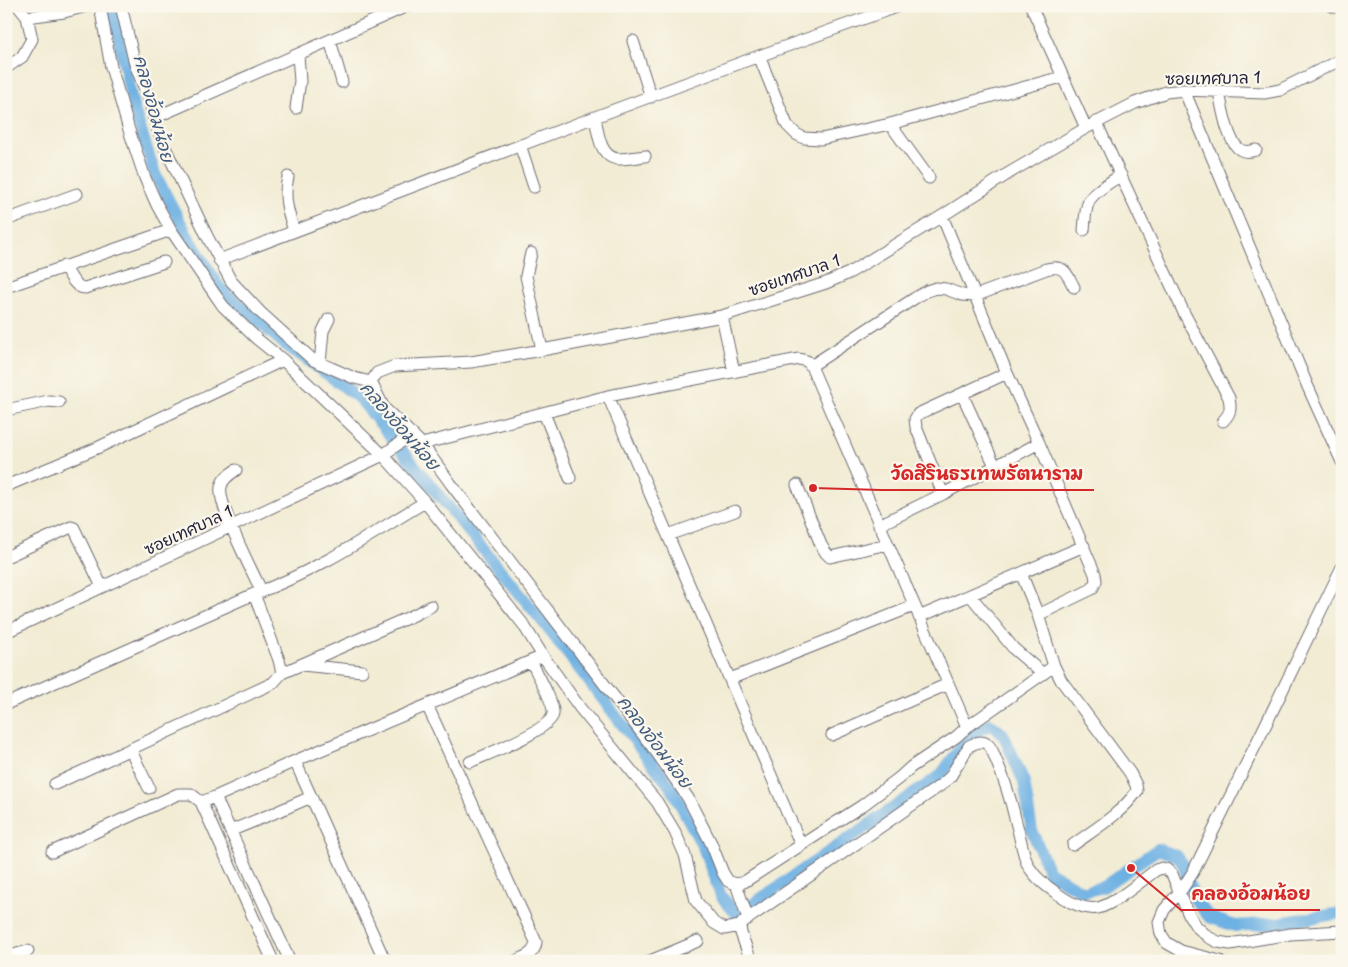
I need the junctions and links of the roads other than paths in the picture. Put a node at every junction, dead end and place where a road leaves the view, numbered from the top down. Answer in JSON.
{"nodes":[{"id":1,"x":17,"y":6,"type":"edge"},
{"id":2,"x":87,"y":6,"type":"edge"},
{"id":3,"x":100,"y":6,"type":"edge"},
{"id":4,"x":121,"y":6,"type":"edge"},
{"id":5,"x":407,"y":6,"type":"edge"},
{"id":6,"x":898,"y":6,"type":"edge"},
{"id":7,"x":1032,"y":6,"type":"edge"},
{"id":8,"x":1332,"y":6,"type":"edge"},
{"id":9,"x":1339,"y":6,"type":"edge"},
{"id":10,"x":6,"y":8,"type":"edge"},
{"id":11,"x":27,"y":17,"type":"junction"},
{"id":12,"x":330,"y":40,"type":"junction"},
{"id":13,"x":633,"y":42,"type":"dead end"},
{"id":14,"x":298,"y":55,"type":"junction"},
{"id":15,"x":759,"y":56,"type":"junction"},
{"id":16,"x":1342,"y":58,"type":"edge"},
{"id":17,"x":6,"y":68,"type":"edge"},
{"id":18,"x":1062,"y":76,"type":"junction"},
{"id":19,"x":342,"y":82,"type":"dead end"},
{"id":20,"x":1184,"y":90,"type":"junction"},
{"id":21,"x":1219,"y":92,"type":"junction"},
{"id":22,"x":650,"y":97,"type":"junction"},
{"id":23,"x":296,"y":108,"type":"dead end"},
{"id":24,"x":594,"y":117,"type":"junction"},
{"id":25,"x":154,"y":118,"type":"junction"},
{"id":26,"x":890,"y":124,"type":"junction"},
{"id":27,"x":1091,"y":125,"type":"junction"},
{"id":28,"x":520,"y":145,"type":"junction"},
{"id":29,"x":1256,"y":150,"type":"dead end"},
{"id":30,"x":645,"y":156,"type":"dead end"},
{"id":31,"x":1120,"y":175,"type":"junction"},
{"id":32,"x":288,"y":177,"type":"dead end"},
{"id":33,"x":929,"y":178,"type":"dead end"},
{"id":34,"x":534,"y":187,"type":"dead end"},
{"id":35,"x":77,"y":194,"type":"dead end"},
{"id":36,"x":942,"y":216,"type":"junction"},
{"id":37,"x":6,"y":220,"type":"edge"},
{"id":38,"x":171,"y":230,"type":"junction"},
{"id":39,"x":1084,"y":230,"type":"dead end"},
{"id":40,"x":294,"y":231,"type":"junction"},
{"id":41,"x":531,"y":254,"type":"dead end"},
{"id":42,"x":219,"y":260,"type":"junction"},
{"id":43,"x":164,"y":262,"type":"dead end"},
{"id":44,"x":64,"y":266,"type":"junction"},
{"id":45,"x":6,"y":287,"type":"edge"},
{"id":46,"x":1074,"y":288,"type":"dead end"},
{"id":47,"x":975,"y":296,"type":"junction"},
{"id":48,"x":722,"y":316,"type":"junction"},
{"id":49,"x":328,"y":319,"type":"dead end"},
{"id":50,"x":542,"y":350,"type":"junction"},
{"id":51,"x":283,"y":360,"type":"junction"},
{"id":52,"x":320,"y":363,"type":"junction"},
{"id":53,"x":811,"y":366,"type":"junction"},
{"id":54,"x":734,"y":372,"type":"junction"},
{"id":55,"x":1007,"y":373,"type":"junction"},
{"id":56,"x":371,"y":382,"type":"junction"},
{"id":57,"x":962,"y":394,"type":"junction"},
{"id":58,"x":608,"y":396,"type":"junction"},
{"id":59,"x":59,"y":402,"type":"dead end"},
{"id":60,"x":6,"y":410,"type":"edge"},
{"id":61,"x":544,"y":412,"type":"junction"},
{"id":62,"x":1223,"y":421,"type":"dead end"},
{"id":63,"x":408,"y":437,"type":"junction"},
{"id":64,"x":1039,"y":443,"type":"junction"},
{"id":65,"x":422,"y":444,"type":"junction"},
{"id":66,"x":386,"y":453,"type":"junction"},
{"id":67,"x":1342,"y":462,"type":"edge"},
{"id":68,"x":995,"y":466,"type":"junction"},
{"id":69,"x":236,"y":470,"type":"dead end"},
{"id":70,"x":570,"y":478,"type":"dead end"},
{"id":71,"x":797,"y":485,"type":"dead end"},
{"id":72,"x":6,"y":486,"type":"edge"},
{"id":73,"x":943,"y":494,"type":"junction"},
{"id":74,"x":425,"y":502,"type":"junction"},
{"id":75,"x":735,"y":511,"type":"dead end"},
{"id":76,"x":880,"y":525,"type":"junction"},
{"id":77,"x":232,"y":526,"type":"junction"},
{"id":78,"x":668,"y":535,"type":"junction"},
{"id":79,"x":888,"y":544,"type":"junction"},
{"id":80,"x":1084,"y":546,"type":"junction"},
{"id":81,"x":6,"y":557,"type":"edge"},
{"id":82,"x":1342,"y":567,"type":"edge"},
{"id":83,"x":1021,"y":573,"type":"junction"},
{"id":84,"x":102,"y":587,"type":"junction"},
{"id":85,"x":258,"y":593,"type":"junction"},
{"id":86,"x":970,"y":595,"type":"junction"},
{"id":87,"x":431,"y":606,"type":"dead end"},
{"id":88,"x":914,"y":606,"type":"junction"},
{"id":89,"x":1038,"y":615,"type":"junction"},
{"id":90,"x":919,"y":617,"type":"junction"},
{"id":91,"x":6,"y":632,"type":"edge"},
{"id":92,"x":542,"y":656,"type":"junction"},
{"id":93,"x":531,"y":661,"type":"junction"},
{"id":94,"x":302,"y":665,"type":"junction"},
{"id":95,"x":1054,"y":666,"type":"junction"},
{"id":96,"x":362,"y":671,"type":"dead end"},
{"id":97,"x":282,"y":673,"type":"junction"},
{"id":98,"x":1043,"y":674,"type":"junction"},
{"id":99,"x":730,"y":679,"type":"junction"},
{"id":100,"x":948,"y":684,"type":"junction"},
{"id":101,"x":6,"y":704,"type":"edge"},
{"id":102,"x":427,"y":705,"type":"junction"},
{"id":103,"x":967,"y":726,"type":"junction"},
{"id":104,"x":832,"y":735,"type":"dead end"},
{"id":105,"x":130,"y":749,"type":"junction"},
{"id":106,"x":295,"y":761,"type":"junction"},
{"id":107,"x":470,"y":762,"type":"dead end"},
{"id":108,"x":55,"y":784,"type":"dead end"},
{"id":109,"x":149,"y":788,"type":"dead end"},
{"id":110,"x":215,"y":797,"type":"junction"},
{"id":111,"x":311,"y":797,"type":"junction"},
{"id":112,"x":201,"y":802,"type":"junction"},
{"id":113,"x":230,"y":831,"type":"junction"},
{"id":114,"x":801,"y":844,"type":"junction"},
{"id":115,"x":1073,"y":845,"type":"dead end"},
{"id":116,"x":52,"y":852,"type":"dead end"},
{"id":117,"x":738,"y":890,"type":"junction"},
{"id":118,"x":1181,"y":890,"type":"junction"},
{"id":119,"x":738,"y":923,"type":"junction"},
{"id":120,"x":1342,"y":931,"type":"edge"},
{"id":121,"x":698,"y":941,"type":"dead end"},
{"id":122,"x":28,"y":950,"type":"dead end"},
{"id":123,"x":6,"y":957,"type":"edge"},
{"id":124,"x":272,"y":961,"type":"edge"},
{"id":125,"x":290,"y":961,"type":"edge"},
{"id":126,"x":385,"y":961,"type":"edge"},
{"id":127,"x":516,"y":961,"type":"edge"},
{"id":128,"x":650,"y":961,"type":"edge"},
{"id":129,"x":751,"y":961,"type":"edge"},
{"id":130,"x":1220,"y":961,"type":"edge"}],
"edges":[{"from":1,"to":10,"type":"street"},
{"from":1,"to":11,"type":"street"},
{"from":2,"to":11,"type":"street"},
{"from":3,"to":38,"type":"street"},
{"from":4,"to":25,"type":"street"},
{"from":5,"to":12,"type":"street"},
{"from":6,"to":15,"type":"street"},
{"from":7,"to":18,"type":"street"},
{"from":8,"to":9,"type":"street"},
{"from":11,"to":17,"type":"street"},
{"from":12,"to":14,"type":"street"},
{"from":12,"to":19,"type":"street"},
{"from":13,"to":22,"type":"street"},
{"from":14,"to":23,"type":"street"},
{"from":14,"to":25,"type":"street"},
{"from":15,"to":22,"type":"street"},
{"from":15,"to":26,"type":"street"},
{"from":16,"to":21,"type":"street","name":"ซอยเทศบาล 1"},
{"from":18,"to":26,"type":"street"},
{"from":18,"to":27,"type":"street"},
{"from":20,"to":21,"type":"street","name":"ซอยเทศบาล 1"},
{"from":20,"to":27,"type":"street","name":"ซอยเทศบาล 1"},
{"from":20,"to":67,"type":"street"},
{"from":21,"to":29,"type":"street"},
{"from":22,"to":24,"type":"street"},
{"from":24,"to":28,"type":"street"},
{"from":24,"to":30,"type":"street"},
{"from":25,"to":42,"type":"street"},
{"from":26,"to":33,"type":"street"},
{"from":27,"to":31,"type":"street"},
{"from":27,"to":36,"type":"street","name":"ซอยเทศบาล 1"},
{"from":28,"to":34,"type":"street"},
{"from":28,"to":40,"type":"street"},
{"from":31,"to":39,"type":"street"},
{"from":31,"to":62,"type":"street"},
{"from":32,"to":40,"type":"street"},
{"from":35,"to":37,"type":"street"},
{"from":36,"to":47,"type":"street"},
{"from":36,"to":48,"type":"street","name":"ซอยเทศบาล 1"},
{"from":38,"to":44,"type":"street"},
{"from":38,"to":51,"type":"street"},
{"from":40,"to":42,"type":"street"},
{"from":41,"to":50,"type":"street"},
{"from":42,"to":52,"type":"street"},
{"from":43,"to":44,"type":"street"},
{"from":44,"to":45,"type":"street"},
{"from":46,"to":47,"type":"street"},
{"from":47,"to":53,"type":"street"},
{"from":47,"to":55,"type":"street"},
{"from":48,"to":50,"type":"street","name":"ซอยเทศบาล 1"},
{"from":48,"to":54,"type":"street"},
{"from":49,"to":52,"type":"street"},
{"from":50,"to":56,"type":"street","name":"ซอยเทศบาล 1"},
{"from":51,"to":66,"type":"street"},
{"from":51,"to":72,"type":"street"},
{"from":52,"to":56,"type":"street"},
{"from":53,"to":54,"type":"street"},
{"from":53,"to":76,"type":"street"},
{"from":54,"to":58,"type":"street"},
{"from":55,"to":57,"type":"street"},
{"from":55,"to":64,"type":"street"},
{"from":56,"to":63,"type":"street"},
{"from":57,"to":68,"type":"street"},
{"from":57,"to":73,"type":"street"},
{"from":58,"to":61,"type":"street"},
{"from":58,"to":78,"type":"street"},
{"from":59,"to":60,"type":"street"},
{"from":61,"to":65,"type":"street"},
{"from":61,"to":70,"type":"street"},
{"from":63,"to":65,"type":"street"},
{"from":63,"to":66,"type":"street","name":"ซอยเทศบาล 1"},
{"from":64,"to":68,"type":"street"},
{"from":64,"to":80,"type":"street"},
{"from":65,"to":117,"type":"street"},
{"from":66,"to":74,"type":"street"},
{"from":66,"to":77,"type":"street","name":"ซอยเทศบาล 1"},
{"from":68,"to":73,"type":"street"},
{"from":69,"to":77,"type":"street"},
{"from":71,"to":79,"type":"street"},
{"from":73,"to":76,"type":"street"},
{"from":74,"to":85,"type":"street"},
{"from":74,"to":92,"type":"street"},
{"from":75,"to":78,"type":"street"},
{"from":76,"to":79,"type":"street"},
{"from":77,"to":84,"type":"street","name":"ซอยเทศบาล 1"},
{"from":77,"to":85,"type":"street"},
{"from":78,"to":99,"type":"street"},
{"from":79,"to":88,"type":"street"},
{"from":80,"to":83,"type":"street"},
{"from":80,"to":89,"type":"street"},
{"from":81,"to":84,"type":"street"},
{"from":82,"to":118,"type":"street"},
{"from":83,"to":86,"type":"street"},
{"from":83,"to":89,"type":"street"},
{"from":84,"to":91,"type":"street","name":"ซอยเทศบาล 1"},
{"from":85,"to":97,"type":"street"},
{"from":85,"to":101,"type":"street"},
{"from":86,"to":90,"type":"street"},
{"from":86,"to":98,"type":"street"},
{"from":87,"to":94,"type":"street"},
{"from":88,"to":90,"type":"street"},
{"from":88,"to":99,"type":"street"},
{"from":89,"to":95,"type":"street"},
{"from":90,"to":100,"type":"street"},
{"from":92,"to":93,"type":"street"},
{"from":92,"to":119,"type":"street"},
{"from":93,"to":102,"type":"street"},
{"from":93,"to":107,"type":"street"},
{"from":94,"to":96,"type":"street"},
{"from":94,"to":97,"type":"street"},
{"from":95,"to":98,"type":"street"},
{"from":95,"to":115,"type":"street"},
{"from":97,"to":105,"type":"street"},
{"from":98,"to":103,"type":"street"},
{"from":99,"to":114,"type":"street"},
{"from":100,"to":103,"type":"street"},
{"from":100,"to":104,"type":"street"},
{"from":102,"to":106,"type":"street"},
{"from":102,"to":127,"type":"street"},
{"from":103,"to":114,"type":"street"},
{"from":105,"to":108,"type":"street"},
{"from":105,"to":109,"type":"street"},
{"from":106,"to":110,"type":"street"},
{"from":106,"to":111,"type":"street"},
{"from":110,"to":112,"type":"street"},
{"from":110,"to":113,"type":"street"},
{"from":111,"to":113,"type":"street"},
{"from":111,"to":126,"type":"street"},
{"from":112,"to":116,"type":"street"},
{"from":112,"to":124,"type":"street"},
{"from":113,"to":125,"type":"street"},
{"from":114,"to":117,"type":"street"},
{"from":117,"to":119,"type":"street"},
{"from":118,"to":119,"type":"street"},
{"from":118,"to":120,"type":"street"},
{"from":118,"to":130,"type":"street"},
{"from":119,"to":129,"type":"street"},
{"from":121,"to":128,"type":"street"},
{"from":122,"to":123,"type":"street"}]}
